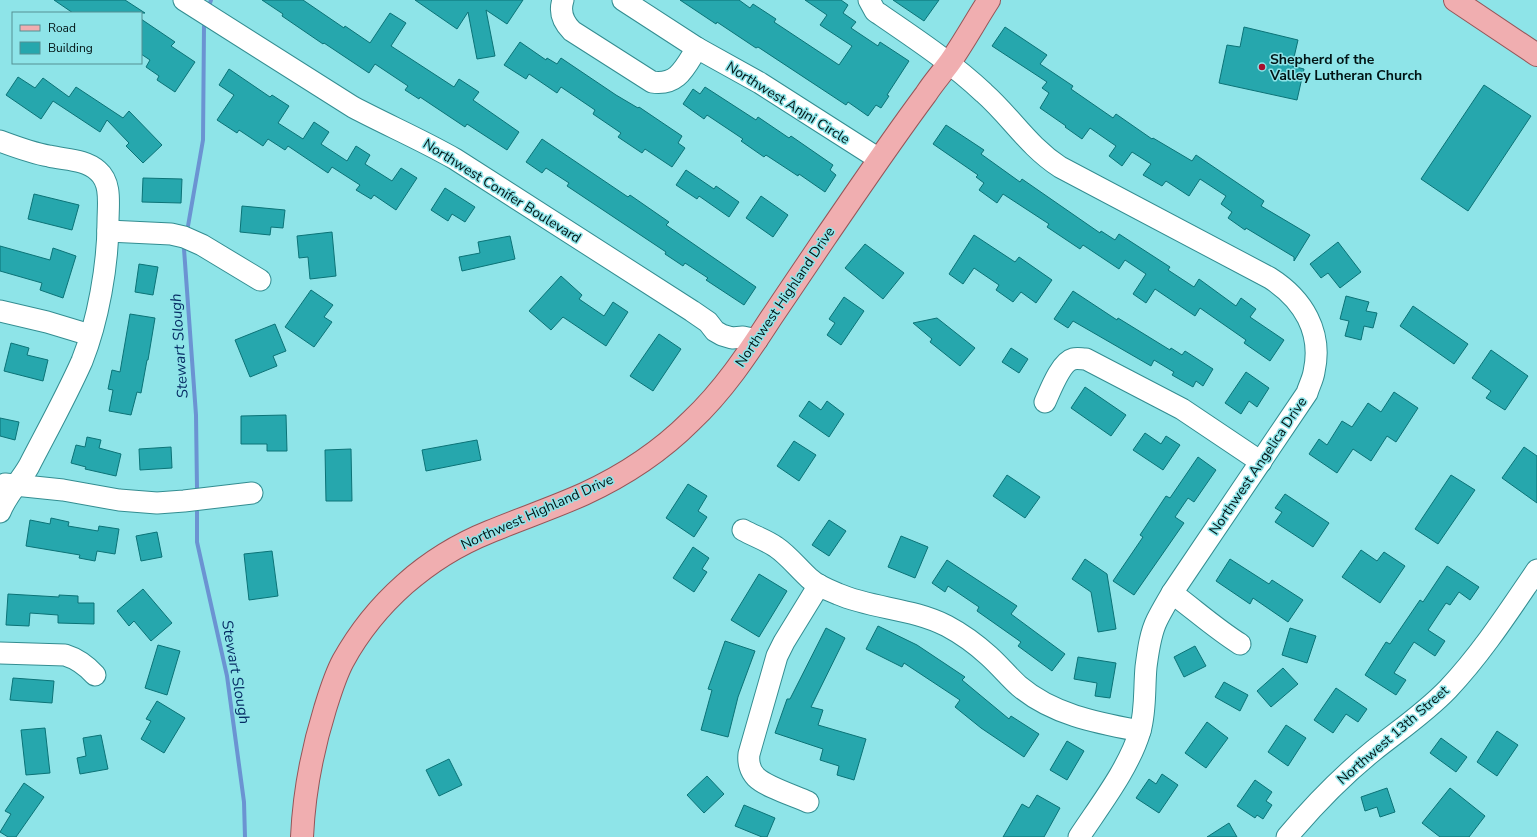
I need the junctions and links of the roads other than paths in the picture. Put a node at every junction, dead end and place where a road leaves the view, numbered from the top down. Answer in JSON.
{"nodes":[{"id":1,"x":184,"y":0,"type":"edge"},
{"id":2,"x":563,"y":0,"type":"edge"},
{"id":3,"x":623,"y":0,"type":"edge"},
{"id":4,"x":869,"y":0,"type":"edge"},
{"id":5,"x":990,"y":0,"type":"edge"},
{"id":6,"x":1455,"y":0,"type":"edge"},
{"id":7,"x":697,"y":48,"type":"junction"},
{"id":8,"x":1537,"y":56,"type":"edge"},
{"id":9,"x":950,"y":62,"type":"junction"},
{"id":10,"x":0,"y":142,"type":"edge"},
{"id":11,"x":879,"y":159,"type":"junction"},
{"id":12,"x":108,"y":231,"type":"junction"},
{"id":13,"x":260,"y":280,"type":"dead end"},
{"id":14,"x":0,"y":311,"type":"edge"},
{"id":15,"x":90,"y":335,"type":"junction"},
{"id":16,"x":757,"y":340,"type":"junction"},
{"id":17,"x":1044,"y":402,"type":"dead end"},
{"id":18,"x":1261,"y":462,"type":"junction"},
{"id":19,"x":8,"y":484,"type":"edge"},
{"id":20,"x":252,"y":492,"type":"dead end"},
{"id":21,"x":0,"y":512,"type":"edge"},
{"id":22,"x":743,"y":530,"type":"dead end"},
{"id":23,"x":1537,"y":570,"type":"edge"},
{"id":24,"x":819,"y":585,"type":"junction"},
{"id":25,"x":1172,"y":593,"type":"junction"},
{"id":26,"x":1240,"y":644,"type":"dead end"},
{"id":27,"x":0,"y":653,"type":"edge"},
{"id":28,"x":95,"y":675,"type":"dead end"},
{"id":29,"x":1140,"y":731,"type":"junction"},
{"id":30,"x":808,"y":802,"type":"dead end"},
{"id":31,"x":302,"y":837,"type":"edge"},
{"id":32,"x":1079,"y":837,"type":"edge"},
{"id":33,"x":1287,"y":837,"type":"edge"}],
"edges":[{"from":1,"to":16,"type":"street","name":"Northwest Conifer Boulevard"},
{"from":2,"to":7,"type":"street"},
{"from":3,"to":7,"type":"street","name":"Northwest Anjni Circle"},
{"from":4,"to":9,"type":"street"},
{"from":5,"to":9,"type":"main road","name":"Northwest Highland Drive"},
{"from":6,"to":8,"type":"main road"},
{"from":7,"to":11,"type":"street","name":"Northwest Anjni Circle"},
{"from":9,"to":11,"type":"main road","name":"Northwest Highland Drive"},
{"from":9,"to":18,"type":"street","name":"Northwest Angelica Drive"},
{"from":10,"to":12,"type":"street"},
{"from":11,"to":16,"type":"main road","name":"Northwest Highland Drive"},
{"from":12,"to":13,"type":"street"},
{"from":12,"to":15,"type":"street"},
{"from":14,"to":15,"type":"street"},
{"from":15,"to":19,"type":"street"},
{"from":16,"to":31,"type":"main road","name":"Northwest Highland Drive"},
{"from":17,"to":18,"type":"street"},
{"from":18,"to":25,"type":"street","name":"Northwest Angelica Drive"},
{"from":19,"to":20,"type":"street"},
{"from":19,"to":21,"type":"street"},
{"from":22,"to":24,"type":"street"},
{"from":23,"to":33,"type":"street","name":"Northwest 13th Street"},
{"from":24,"to":29,"type":"street"},
{"from":24,"to":30,"type":"street"},
{"from":25,"to":26,"type":"street"},
{"from":25,"to":29,"type":"street","name":"Northwest Angelica Drive"},
{"from":27,"to":28,"type":"street"},
{"from":29,"to":32,"type":"street","name":"Northwest Angelica Drive"}]}
